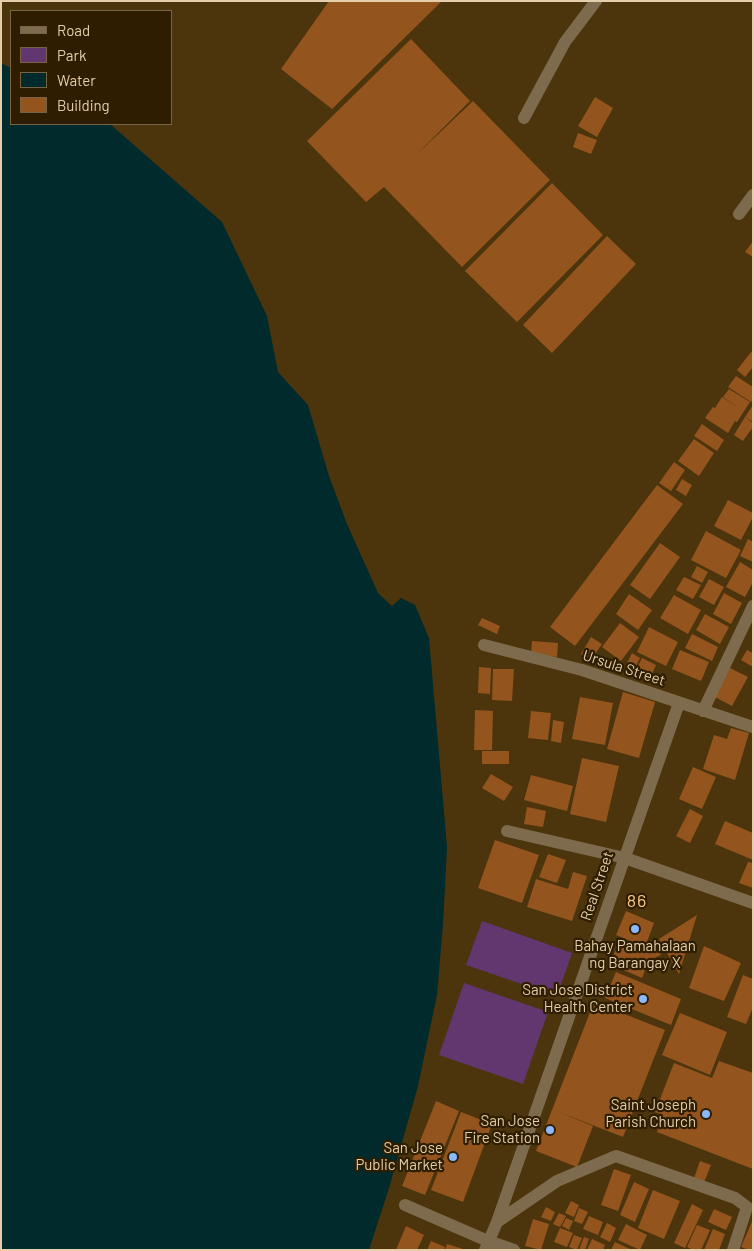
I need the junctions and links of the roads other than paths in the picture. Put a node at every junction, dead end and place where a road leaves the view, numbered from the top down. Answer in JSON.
{"nodes":[{"id":1,"x":596,"y":1,"type":"edge"},
{"id":2,"x":524,"y":118,"type":"dead end"},
{"id":3,"x":753,"y":195,"type":"edge"},
{"id":4,"x":739,"y":214,"type":"dead end"},
{"id":5,"x":753,"y":606,"type":"edge"},
{"id":6,"x":484,"y":645,"type":"dead end"},
{"id":7,"x":679,"y":703,"type":"junction"},
{"id":8,"x":702,"y":711,"type":"junction"},
{"id":9,"x":753,"y":727,"type":"edge"},
{"id":10,"x":507,"y":831,"type":"dead end"},
{"id":11,"x":625,"y":858,"type":"junction"},
{"id":12,"x":753,"y":903,"type":"edge"},
{"id":13,"x":405,"y":1205,"type":"dead end"},
{"id":14,"x":497,"y":1222,"type":"junction"},
{"id":15,"x":487,"y":1246,"type":"edge"},
{"id":16,"x":514,"y":1250,"type":"edge"},
{"id":17,"x":733,"y":1250,"type":"edge"}],
"edges":[{"from":1,"to":2,"type":"street"},
{"from":3,"to":4,"type":"street"},
{"from":5,"to":8,"type":"street"},
{"from":6,"to":7,"type":"street","name":"Ursula Street"},
{"from":7,"to":8,"type":"street","name":"Ursula Street"},
{"from":7,"to":11,"type":"street","name":"Real Street"},
{"from":8,"to":9,"type":"street","name":"Ursula Street"},
{"from":10,"to":11,"type":"street"},
{"from":11,"to":12,"type":"street"},
{"from":11,"to":14,"type":"street","name":"Real Street"},
{"from":13,"to":15,"type":"street"},
{"from":14,"to":15,"type":"street","name":"Real Street"},
{"from":14,"to":17,"type":"street"},
{"from":15,"to":16,"type":"street"}]}
